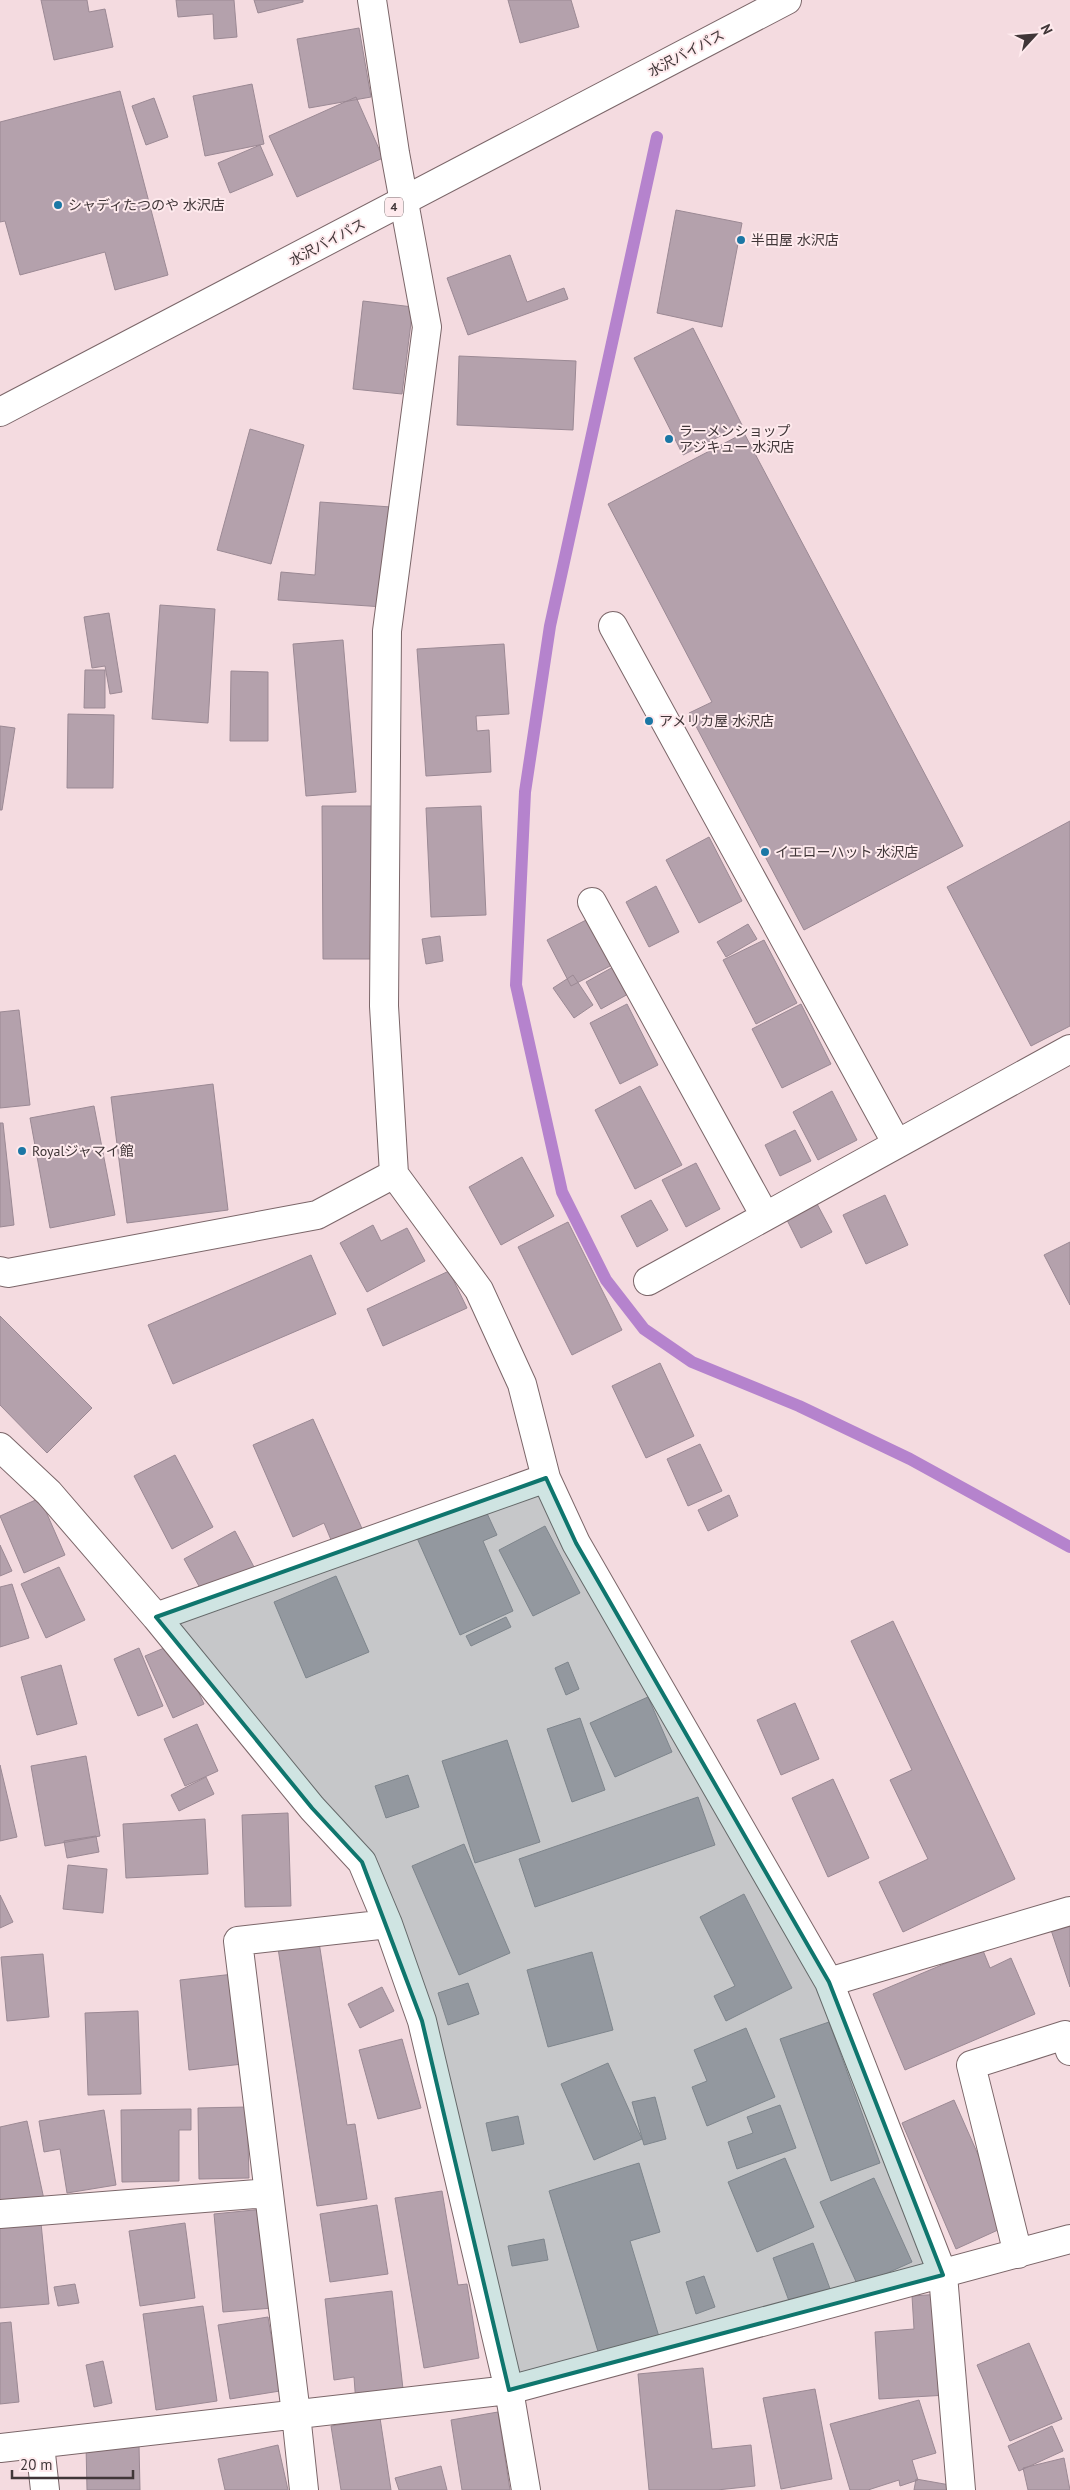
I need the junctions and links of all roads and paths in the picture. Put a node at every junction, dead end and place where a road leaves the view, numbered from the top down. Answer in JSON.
{"nodes":[{"id":1,"x":372,"y":0,"type":"edge"},
{"id":2,"x":787,"y":0,"type":"edge"},
{"id":3,"x":404,"y":202,"type":"junction"},
{"id":4,"x":0,"y":412,"type":"edge"},
{"id":5,"x":614,"y":626,"type":"dead end"},
{"id":6,"x":592,"y":902,"type":"dead end"},
{"id":7,"x":1070,"y":1049,"type":"edge"},
{"id":8,"x":897,"y":1144,"type":"junction"},
{"id":9,"x":394,"y":1174,"type":"junction"},
{"id":10,"x":765,"y":1216,"type":"junction"},
{"id":11,"x":0,"y":1271,"type":"edge"},
{"id":12,"x":648,"y":1281,"type":"dead end"},
{"id":13,"x":0,"y":1447,"type":"edge"},
{"id":14,"x":546,"y":1478,"type":"junction"},
{"id":15,"x":156,"y":1617,"type":"junction"},
{"id":16,"x":1070,"y":1911,"type":"edge"},
{"id":17,"x":388,"y":1924,"type":"junction"},
{"id":18,"x":829,"y":1982,"type":"junction"},
{"id":19,"x":1070,"y":2051,"type":"edge"},
{"id":20,"x":269,"y":2193,"type":"junction"},
{"id":21,"x":0,"y":2214,"type":"edge"},
{"id":22,"x":1070,"y":2239,"type":"edge"},
{"id":23,"x":1018,"y":2254,"type":"junction"},
{"id":24,"x":942,"y":2275,"type":"junction"},
{"id":25,"x":509,"y":2390,"type":"junction"},
{"id":26,"x":296,"y":2414,"type":"junction"},
{"id":27,"x":40,"y":2445,"type":"junction"},
{"id":28,"x":0,"y":2448,"type":"edge"},
{"id":29,"x":45,"y":2490,"type":"edge"},
{"id":30,"x":304,"y":2490,"type":"edge"},
{"id":31,"x":526,"y":2490,"type":"edge"},
{"id":32,"x":960,"y":2490,"type":"edge"}],
"edges":[{"from":1,"to":3,"type":"main road"},
{"from":2,"to":3,"type":"main road","name":"水沢バイパス","number":"4"},
{"from":3,"to":4,"type":"main road","name":"水沢バイパス","number":"4"},
{"from":3,"to":9,"type":"main road"},
{"from":5,"to":8,"type":"main road"},
{"from":6,"to":10,"type":"main road"},
{"from":7,"to":8,"type":"main road"},
{"from":8,"to":10,"type":"main road"},
{"from":9,"to":11,"type":"main road"},
{"from":9,"to":14,"type":"main road"},
{"from":10,"to":12,"type":"main road"},
{"from":13,"to":15,"type":"main road"},
{"from":14,"to":15,"type":"main road"},
{"from":14,"to":18,"type":"main road"},
{"from":15,"to":17,"type":"main road"},
{"from":16,"to":18,"type":"main road"},
{"from":17,"to":20,"type":"main road"},
{"from":17,"to":25,"type":"main road"},
{"from":18,"to":24,"type":"main road"},
{"from":19,"to":23,"type":"main road"},
{"from":20,"to":21,"type":"main road"},
{"from":20,"to":26,"type":"main road"},
{"from":22,"to":23,"type":"main road"},
{"from":23,"to":24,"type":"main road"},
{"from":24,"to":25,"type":"main road"},
{"from":24,"to":32,"type":"main road"},
{"from":25,"to":26,"type":"main road"},
{"from":25,"to":31,"type":"main road"},
{"from":26,"to":27,"type":"main road"},
{"from":26,"to":30,"type":"main road"},
{"from":27,"to":28,"type":"main road"},
{"from":27,"to":29,"type":"main road"}]}
